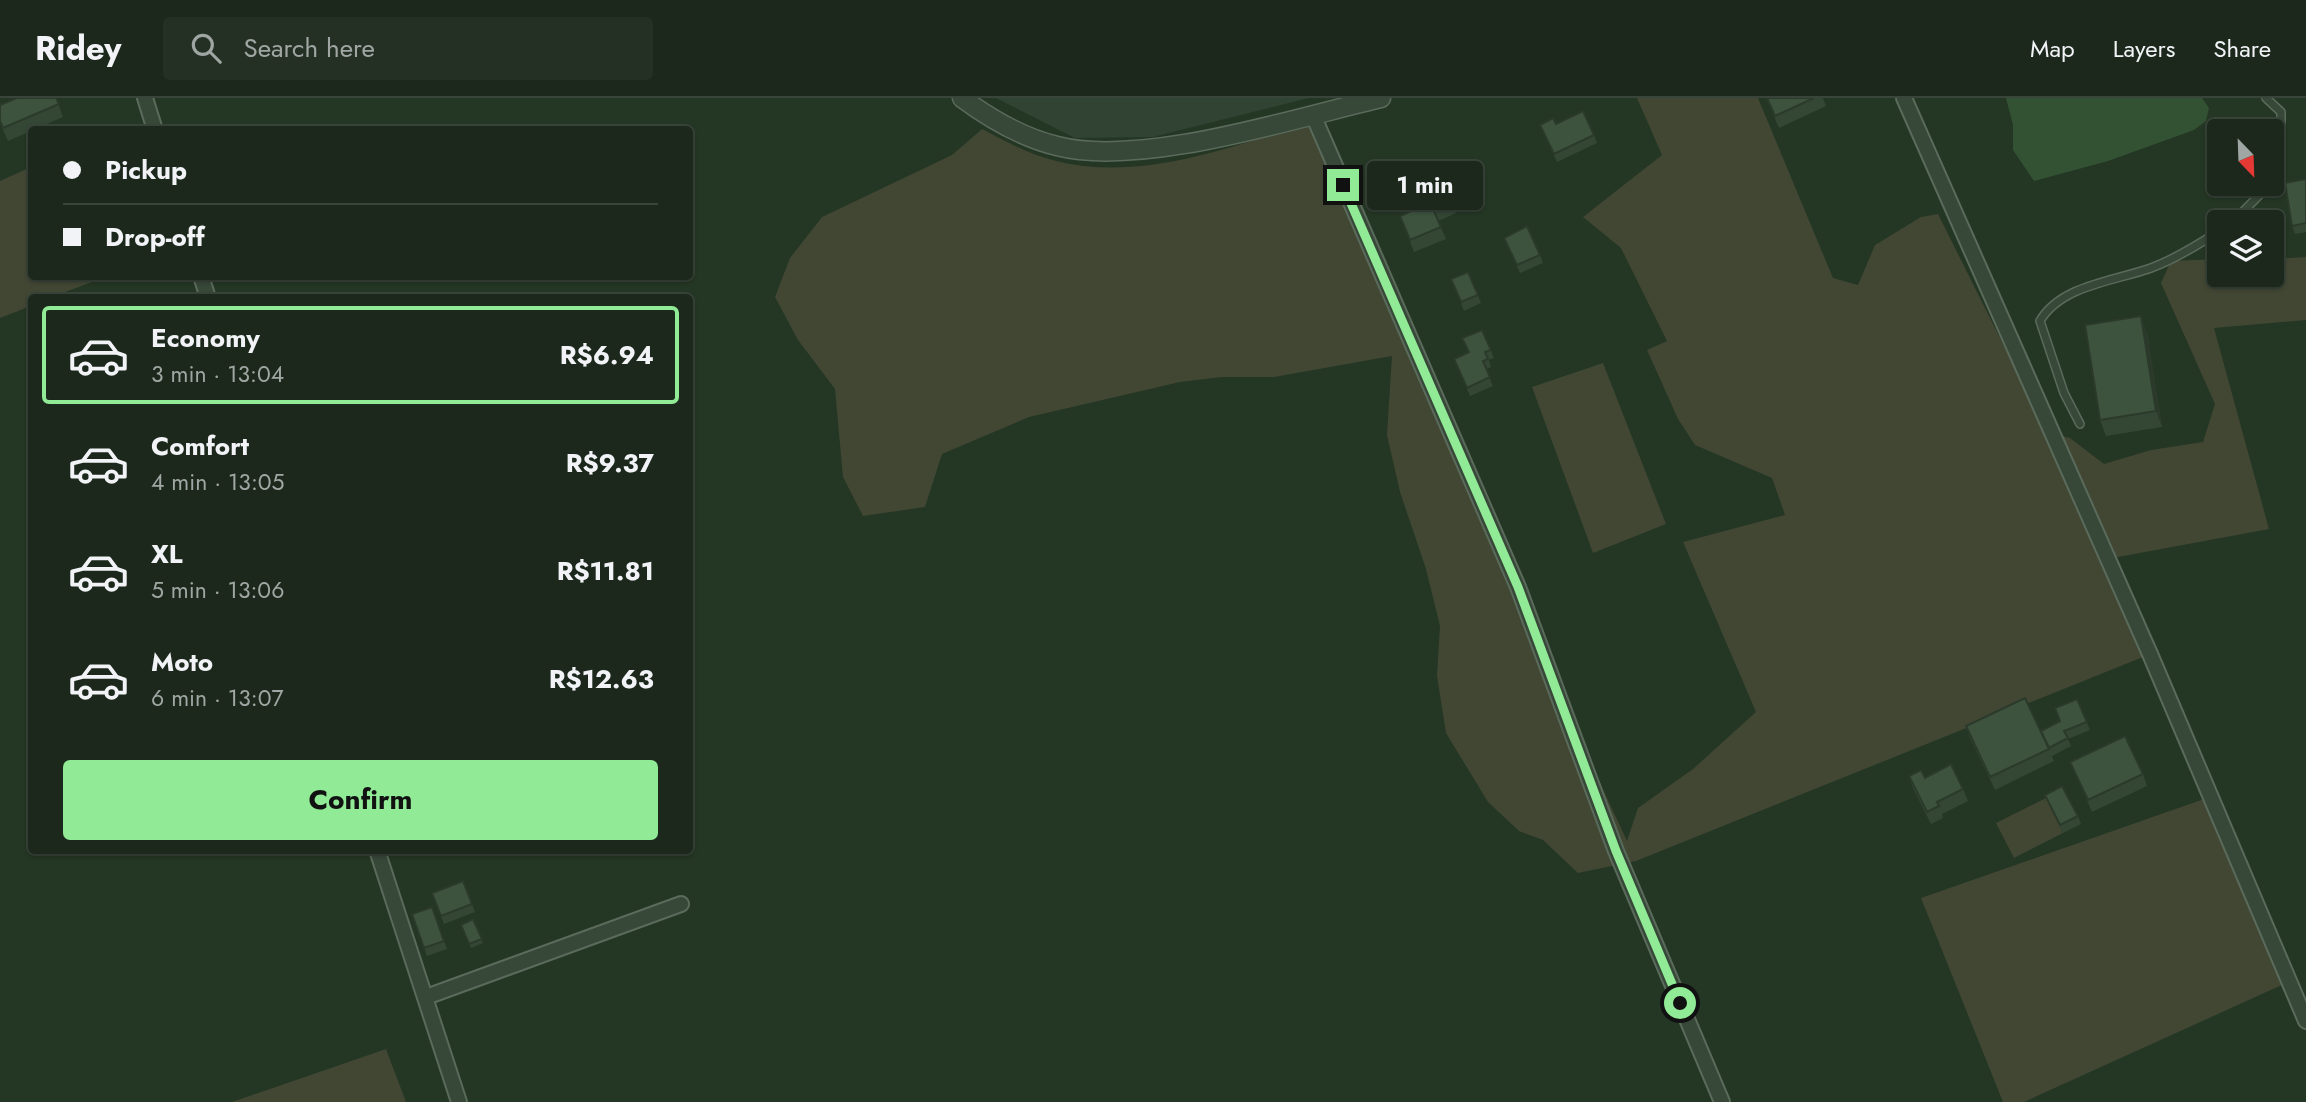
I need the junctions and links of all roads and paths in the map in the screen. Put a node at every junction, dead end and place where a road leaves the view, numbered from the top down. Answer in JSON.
{"nodes":[{"id":1,"x":145,"y":98,"type":"edge"},
{"id":2,"x":962,"y":98,"type":"edge"},
{"id":3,"x":1381,"y":98,"type":"edge"},
{"id":4,"x":1904,"y":98,"type":"edge"},
{"id":5,"x":2266,"y":98,"type":"edge"},
{"id":6,"x":1312,"y":115,"type":"junction"},
{"id":7,"x":2281,"y":119,"type":"edge"},
{"id":8,"x":154,"y":126,"type":"edge"},
{"id":9,"x":2258,"y":196,"type":"edge"},
{"id":10,"x":2244,"y":210,"type":"edge"},
{"id":11,"x":2207,"y":238,"type":"edge"},
{"id":12,"x":2080,"y":424,"type":"dead end"},
{"id":13,"x":378,"y":854,"type":"edge"},
{"id":14,"x":681,"y":904,"type":"dead end"},
{"id":15,"x":426,"y":997,"type":"junction"},
{"id":16,"x":2306,"y":1021,"type":"edge"},
{"id":17,"x":459,"y":1102,"type":"edge"},
{"id":18,"x":1722,"y":1102,"type":"edge"}],
"edges":[{"from":1,"to":8,"type":"street"},
{"from":2,"to":6,"type":"street"},
{"from":3,"to":6,"type":"street"},
{"from":4,"to":16,"type":"street"},
{"from":5,"to":7,"type":"lane"},
{"from":6,"to":18,"type":"street"},
{"from":9,"to":10,"type":"lane"},
{"from":11,"to":12,"type":"lane"},
{"from":13,"to":15,"type":"street"},
{"from":14,"to":15,"type":"street"},
{"from":15,"to":17,"type":"street"}]}
